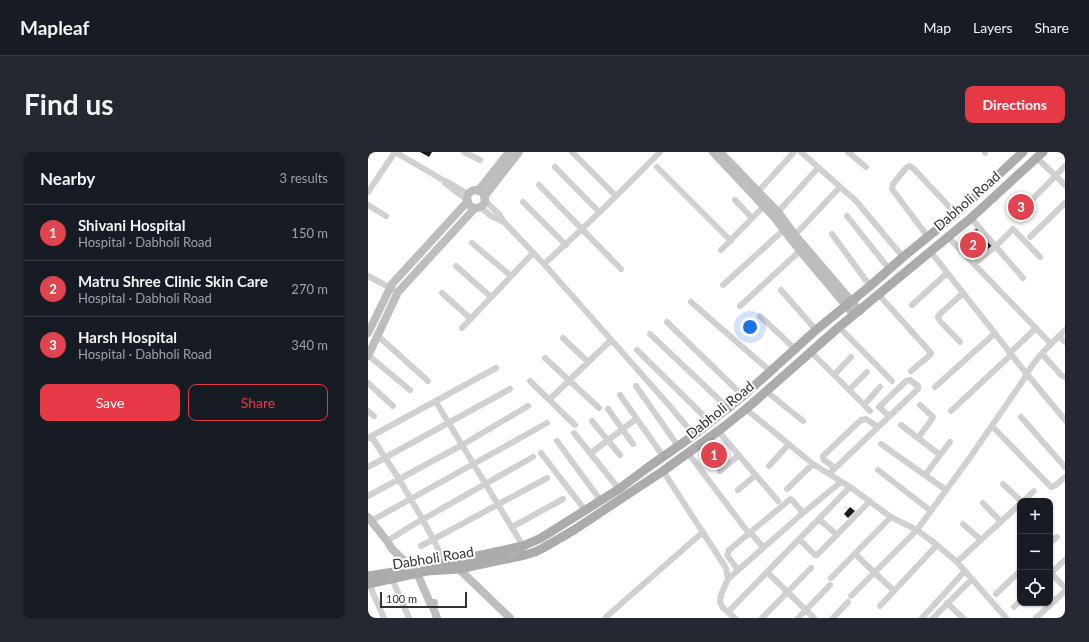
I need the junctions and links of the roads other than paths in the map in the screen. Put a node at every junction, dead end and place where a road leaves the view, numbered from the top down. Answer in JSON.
{"nodes":[{"id":1,"x":395,"y":152,"type":"edge"},
{"id":2,"x":464,"y":152,"type":"edge"},
{"id":3,"x":509,"y":152,"type":"edge"},
{"id":4,"x":519,"y":152,"type":"edge"},
{"id":5,"x":572,"y":152,"type":"edge"},
{"id":6,"x":660,"y":152,"type":"edge"},
{"id":7,"x":713,"y":152,"type":"edge"},
{"id":8,"x":720,"y":152,"type":"edge"},
{"id":9,"x":794,"y":152,"type":"edge"},
{"id":10,"x":800,"y":152,"type":"edge"},
{"id":11,"x":848,"y":152,"type":"edge"},
{"id":12,"x":1023,"y":152,"type":"edge"},
{"id":13,"x":1040,"y":155,"type":"edge"},
{"id":14,"x":480,"y":160,"type":"dead end"},
{"id":15,"x":866,"y":166,"type":"dead end"},
{"id":16,"x":1065,"y":166,"type":"edge"},
{"id":17,"x":555,"y":167,"type":"dead end"},
{"id":18,"x":657,"y":167,"type":"dead end"},
{"id":19,"x":818,"y":168,"type":"junction"},
{"id":20,"x":1055,"y":176,"type":"junction"},
{"id":21,"x":539,"y":185,"type":"dead end"},
{"id":22,"x":1065,"y":185,"type":"edge"},
{"id":23,"x":840,"y":187,"type":"junction"},
{"id":24,"x":368,"y":192,"type":"edge"},
{"id":25,"x":756,"y":194,"type":"junction"},
{"id":26,"x":616,"y":196,"type":"junction"},
{"id":27,"x":468,"y":199,"type":"junction"},
{"id":28,"x":480,"y":200,"type":"junction"},
{"id":29,"x":735,"y":200,"type":"dead end"},
{"id":30,"x":523,"y":202,"type":"dead end"},
{"id":31,"x":1065,"y":203,"type":"edge"},
{"id":32,"x":766,"y":204,"type":"junction"},
{"id":33,"x":368,"y":205,"type":"edge"},
{"id":34,"x":1026,"y":206,"type":"dead end"},
{"id":35,"x":599,"y":212,"type":"junction"},
{"id":36,"x":778,"y":212,"type":"junction"},
{"id":37,"x":956,"y":214,"type":"junction"},
{"id":38,"x":386,"y":216,"type":"dead end"},
{"id":39,"x":847,"y":216,"type":"dead end"},
{"id":40,"x":752,"y":218,"type":"junction"},
{"id":41,"x":971,"y":218,"type":"junction"},
{"id":42,"x":786,"y":228,"type":"junction"},
{"id":43,"x":583,"y":229,"type":"junction"},
{"id":44,"x":832,"y":234,"type":"dead end"},
{"id":45,"x":795,"y":235,"type":"junction"},
{"id":46,"x":928,"y":237,"type":"junction"},
{"id":47,"x":948,"y":237,"type":"junction"},
{"id":48,"x":1030,"y":237,"type":"dead end"},
{"id":49,"x":730,"y":240,"type":"junction"},
{"id":50,"x":472,"y":243,"type":"dead end"},
{"id":51,"x":566,"y":245,"type":"junction"},
{"id":52,"x":996,"y":246,"type":"junction"},
{"id":53,"x":802,"y":249,"type":"junction"},
{"id":54,"x":721,"y":250,"type":"dead end"},
{"id":55,"x":931,"y":252,"type":"junction"},
{"id":56,"x":533,"y":253,"type":"junction"},
{"id":57,"x":903,"y":256,"type":"junction"},
{"id":58,"x":1040,"y":257,"type":"dead end"},
{"id":59,"x":544,"y":264,"type":"junction"},
{"id":60,"x":974,"y":264,"type":"junction"},
{"id":61,"x":456,"y":266,"type":"dead end"},
{"id":62,"x":621,"y":269,"type":"dead end"},
{"id":63,"x":889,"y":269,"type":"junction"},
{"id":64,"x":948,"y":273,"type":"junction"},
{"id":65,"x":368,"y":276,"type":"edge"},
{"id":66,"x":511,"y":276,"type":"junction"},
{"id":67,"x":1023,"y":278,"type":"dead end"},
{"id":68,"x":723,"y":285,"type":"dead end"},
{"id":69,"x":870,"y":286,"type":"junction"},
{"id":70,"x":390,"y":288,"type":"junction"},
{"id":71,"x":782,"y":290,"type":"dead end"},
{"id":72,"x":398,"y":292,"type":"junction"},
{"id":73,"x":442,"y":293,"type":"dead end"},
{"id":74,"x":963,"y":293,"type":"junction"},
{"id":75,"x":879,"y":295,"type":"junction"},
{"id":76,"x":491,"y":297,"type":"junction"},
{"id":77,"x":691,"y":302,"type":"dead end"},
{"id":78,"x":849,"y":303,"type":"junction"},
{"id":79,"x":912,"y":305,"type":"dead end"},
{"id":80,"x":740,"y":306,"type":"dead end"},
{"id":81,"x":857,"y":313,"type":"junction"},
{"id":82,"x":760,"y":316,"type":"dead end"},
{"id":83,"x":471,"y":319,"type":"junction"},
{"id":84,"x":667,"y":322,"type":"dead end"},
{"id":85,"x":839,"y":327,"type":"junction"},
{"id":86,"x":462,"y":328,"type":"dead end"},
{"id":87,"x":1036,"y":328,"type":"junction"},
{"id":88,"x":816,"y":330,"type":"junction"},
{"id":89,"x":1065,"y":330,"type":"edge"},
{"id":90,"x":368,"y":333,"type":"edge"},
{"id":91,"x":995,"y":333,"type":"junction"},
{"id":92,"x":650,"y":334,"type":"dead end"},
{"id":93,"x":378,"y":336,"type":"junction"},
{"id":94,"x":1059,"y":336,"type":"junction"},
{"id":95,"x":563,"y":338,"type":"dead end"},
{"id":96,"x":611,"y":340,"type":"junction"},
{"id":97,"x":960,"y":342,"type":"dead end"},
{"id":98,"x":1065,"y":342,"type":"edge"},
{"id":99,"x":1051,"y":344,"type":"junction"},
{"id":100,"x":795,"y":349,"type":"junction"},
{"id":101,"x":637,"y":350,"type":"dead end"},
{"id":102,"x":811,"y":352,"type":"junction"},
{"id":103,"x":1013,"y":352,"type":"junction"},
{"id":104,"x":1042,"y":354,"type":"junction"},
{"id":105,"x":368,"y":356,"type":"edge"},
{"id":106,"x":851,"y":357,"type":"dead end"},
{"id":107,"x":545,"y":358,"type":"dead end"},
{"id":108,"x":588,"y":362,"type":"junction"},
{"id":109,"x":496,"y":368,"type":"dead end"},
{"id":110,"x":770,"y":371,"type":"junction"},
{"id":111,"x":911,"y":371,"type":"dead end"},
{"id":112,"x":867,"y":372,"type":"dead end"},
{"id":113,"x":1026,"y":373,"type":"junction"},
{"id":114,"x":834,"y":374,"type":"junction"},
{"id":115,"x":1065,"y":377,"type":"edge"},
{"id":116,"x":569,"y":380,"type":"junction"},
{"id":117,"x":892,"y":380,"type":"dead end"},
{"id":118,"x":428,"y":381,"type":"dead end"},
{"id":119,"x":530,"y":381,"type":"dead end"},
{"id":120,"x":368,"y":383,"type":"edge"},
{"id":121,"x":636,"y":386,"type":"dead end"},
{"id":122,"x":935,"y":387,"type":"dead end"},
{"id":123,"x":880,"y":388,"type":"dead end"},
{"id":124,"x":510,"y":389,"type":"dead end"},
{"id":125,"x":410,"y":390,"type":"dead end"},
{"id":126,"x":849,"y":390,"type":"junction"},
{"id":127,"x":766,"y":391,"type":"junction"},
{"id":128,"x":620,"y":395,"type":"dead end"},
{"id":129,"x":743,"y":396,"type":"junction"},
{"id":130,"x":549,"y":400,"type":"junction"},
{"id":131,"x":436,"y":402,"type":"junction"},
{"id":132,"x":864,"y":405,"type":"junction"},
{"id":133,"x":920,"y":405,"type":"dead end"},
{"id":134,"x":393,"y":406,"type":"dead end"},
{"id":135,"x":528,"y":406,"type":"dead end"},
{"id":136,"x":599,"y":408,"type":"dead end"},
{"id":137,"x":728,"y":408,"type":"junction"},
{"id":138,"x":608,"y":409,"type":"dead end"},
{"id":139,"x":746,"y":409,"type":"junction"},
{"id":140,"x":368,"y":411,"type":"edge"},
{"id":141,"x":870,"y":411,"type":"dead end"},
{"id":142,"x":952,"y":412,"type":"dead end"},
{"id":143,"x":374,"y":416,"type":"dead end"},
{"id":144,"x":889,"y":416,"type":"junction"},
{"id":145,"x":1021,"y":417,"type":"dead end"},
{"id":146,"x":636,"y":419,"type":"junction"},
{"id":147,"x":1065,"y":420,"type":"edge"},
{"id":148,"x":592,"y":421,"type":"dead end"},
{"id":149,"x":803,"y":421,"type":"dead end"},
{"id":150,"x":448,"y":422,"type":"junction"},
{"id":151,"x":547,"y":423,"type":"dead end"},
{"id":152,"x":711,"y":423,"type":"junction"},
{"id":153,"x":575,"y":425,"type":"dead end"},
{"id":154,"x":901,"y":425,"type":"dead end"},
{"id":155,"x":992,"y":426,"type":"junction"},
{"id":156,"x":878,"y":427,"type":"junction"},
{"id":157,"x":623,"y":429,"type":"junction"},
{"id":158,"x":718,"y":431,"type":"junction"},
{"id":159,"x":574,"y":433,"type":"dead end"},
{"id":160,"x":694,"y":435,"type":"junction"},
{"id":161,"x":370,"y":437,"type":"edge"},
{"id":162,"x":918,"y":438,"type":"junction"},
{"id":163,"x":557,"y":441,"type":"dead end"},
{"id":164,"x":608,"y":441,"type":"junction"},
{"id":165,"x":950,"y":442,"type":"dead end"},
{"id":166,"x":633,"y":444,"type":"dead end"},
{"id":167,"x":789,"y":444,"type":"junction"},
{"id":168,"x":881,"y":444,"type":"dead end"},
{"id":169,"x":462,"y":445,"type":"junction"},
{"id":170,"x":678,"y":446,"type":"junction"},
{"id":171,"x":541,"y":453,"type":"dead end"},
{"id":172,"x":591,"y":454,"type":"junction"},
{"id":173,"x":688,"y":454,"type":"junction"},
{"id":174,"x":620,"y":455,"type":"dead end"},
{"id":175,"x":940,"y":455,"type":"junction"},
{"id":176,"x":663,"y":456,"type":"junction"},
{"id":177,"x":739,"y":456,"type":"junction"},
{"id":178,"x":533,"y":457,"type":"dead end"},
{"id":179,"x":385,"y":458,"type":"junction"},
{"id":180,"x":473,"y":464,"type":"junction"},
{"id":181,"x":813,"y":464,"type":"junction"},
{"id":182,"x":769,"y":466,"type":"dead end"},
{"id":183,"x":1065,"y":466,"type":"edge"},
{"id":184,"x":368,"y":467,"type":"edge"},
{"id":185,"x":835,"y":468,"type":"junction"},
{"id":186,"x":878,"y":470,"type":"dead end"},
{"id":187,"x":663,"y":471,"type":"junction"},
{"id":188,"x":720,"y":471,"type":"dead end"},
{"id":189,"x":829,"y":474,"type":"junction"},
{"id":190,"x":756,"y":475,"type":"junction"},
{"id":191,"x":924,"y":475,"type":"junction"},
{"id":192,"x":1065,"y":477,"type":"edge"},
{"id":193,"x":547,"y":478,"type":"dead end"},
{"id":194,"x":399,"y":479,"type":"junction"},
{"id":195,"x":841,"y":482,"type":"junction"},
{"id":196,"x":1003,"y":484,"type":"dead end"},
{"id":197,"x":486,"y":485,"type":"junction"},
{"id":198,"x":850,"y":488,"type":"junction"},
{"id":199,"x":619,"y":489,"type":"junction"},
{"id":200,"x":787,"y":489,"type":"dead end"},
{"id":201,"x":738,"y":490,"type":"dead end"},
{"id":202,"x":946,"y":490,"type":"junction"},
{"id":203,"x":1034,"y":491,"type":"dead end"},
{"id":204,"x":368,"y":496,"type":"edge"},
{"id":205,"x":1019,"y":498,"type":"edge"},
{"id":206,"x":1026,"y":498,"type":"edge"},
{"id":207,"x":411,"y":499,"type":"junction"},
{"id":208,"x":563,"y":499,"type":"dead end"},
{"id":209,"x":601,"y":501,"type":"junction"},
{"id":210,"x":778,"y":501,"type":"dead end"},
{"id":211,"x":870,"y":501,"type":"junction"},
{"id":212,"x":983,"y":504,"type":"dead end"},
{"id":213,"x":498,"y":505,"type":"junction"},
{"id":214,"x":1017,"y":507,"type":"edge"},
{"id":215,"x":585,"y":510,"type":"junction"},
{"id":216,"x":931,"y":511,"type":"junction"},
{"id":217,"x":803,"y":513,"type":"junction"},
{"id":218,"x":891,"y":517,"type":"junction"},
{"id":219,"x":370,"y":519,"type":"edge"},
{"id":220,"x":819,"y":519,"type":"junction"},
{"id":221,"x":422,"y":520,"type":"junction"},
{"id":222,"x":1001,"y":522,"type":"junction"},
{"id":223,"x":963,"y":524,"type":"dead end"},
{"id":224,"x":512,"y":528,"type":"junction"},
{"id":225,"x":917,"y":530,"type":"junction"},
{"id":226,"x":749,"y":531,"type":"junction"},
{"id":227,"x":703,"y":532,"type":"junction"},
{"id":228,"x":836,"y":535,"type":"junction"},
{"id":229,"x":1057,"y":537,"type":"dead end"},
{"id":230,"x":799,"y":539,"type":"junction"},
{"id":231,"x":433,"y":540,"type":"junction"},
{"id":232,"x":981,"y":540,"type":"junction"},
{"id":233,"x":1053,"y":540,"type":"edge"},
{"id":234,"x":387,"y":541,"type":"junction"},
{"id":235,"x":937,"y":545,"type":"junction"},
{"id":236,"x":420,"y":546,"type":"dead end"},
{"id":237,"x":523,"y":546,"type":"junction"},
{"id":238,"x":763,"y":547,"type":"junction"},
{"id":239,"x":855,"y":554,"type":"junction"},
{"id":240,"x":1065,"y":560,"type":"edge"},
{"id":241,"x":445,"y":562,"type":"junction"},
{"id":242,"x":957,"y":562,"type":"junction"},
{"id":243,"x":811,"y":568,"type":"dead end"},
{"id":244,"x":459,"y":569,"type":"junction"},
{"id":245,"x":418,"y":570,"type":"junction"},
{"id":246,"x":738,"y":570,"type":"junction"},
{"id":247,"x":1053,"y":570,"type":"edge"},
{"id":248,"x":965,"y":571,"type":"junction"},
{"id":249,"x":767,"y":572,"type":"junction"},
{"id":250,"x":875,"y":573,"type":"junction"},
{"id":251,"x":1017,"y":575,"type":"edge"},
{"id":252,"x":1053,"y":576,"type":"edge"},
{"id":253,"x":728,"y":578,"type":"junction"},
{"id":254,"x":830,"y":578,"type":"dead end"},
{"id":255,"x":392,"y":579,"type":"junction"},
{"id":256,"x":972,"y":579,"type":"junction"},
{"id":257,"x":368,"y":581,"type":"edge"},
{"id":258,"x":830,"y":585,"type":"dead end"},
{"id":259,"x":1065,"y":590,"type":"edge"},
{"id":260,"x":894,"y":591,"type":"junction"},
{"id":261,"x":788,"y":592,"type":"junction"},
{"id":262,"x":996,"y":594,"type":"dead end"},
{"id":263,"x":948,"y":604,"type":"junction"},
{"id":264,"x":1017,"y":604,"type":"edge"},
{"id":265,"x":880,"y":606,"type":"dead end"},
{"id":266,"x":1014,"y":607,"type":"dead end"},
{"id":267,"x":806,"y":610,"type":"junction"},
{"id":268,"x":728,"y":612,"type":"junction"},
{"id":269,"x":606,"y":617,"type":"dead end"},
{"id":270,"x":384,"y":618,"type":"edge"},
{"id":271,"x":410,"y":618,"type":"edge"},
{"id":272,"x":437,"y":618,"type":"edge"},
{"id":273,"x":510,"y":618,"type":"edge"},
{"id":274,"x":736,"y":618,"type":"edge"},
{"id":275,"x":762,"y":618,"type":"edge"},
{"id":276,"x":798,"y":618,"type":"edge"},
{"id":277,"x":814,"y":618,"type":"edge"},
{"id":278,"x":833,"y":618,"type":"edge"},
{"id":279,"x":922,"y":618,"type":"edge"},
{"id":280,"x":933,"y":618,"type":"edge"},
{"id":281,"x":963,"y":618,"type":"edge"},
{"id":282,"x":1006,"y":618,"type":"edge"},
{"id":283,"x":1036,"y":618,"type":"edge"}],
"edges":[{"from":1,"to":24,"type":"street"},
{"from":1,"to":27,"type":"street"},
{"from":2,"to":14,"type":"street"},
{"from":3,"to":28,"type":"street"},
{"from":4,"to":28,"type":"street"},
{"from":5,"to":26,"type":"street"},
{"from":6,"to":26,"type":"street"},
{"from":7,"to":25,"type":"street"},
{"from":8,"to":25,"type":"street"},
{"from":9,"to":25,"type":"street"},
{"from":10,"to":19,"type":"street"},
{"from":11,"to":15,"type":"street"},
{"from":12,"to":37,"type":"main road","name":"Dabholi Road"},
{"from":13,"to":20,"type":"street"},
{"from":13,"to":41,"type":"main road","name":"Dabholi Road"},
{"from":16,"to":20,"type":"street"},
{"from":17,"to":35,"type":"street"},
{"from":18,"to":49,"type":"street"},
{"from":19,"to":23,"type":"street"},
{"from":19,"to":36,"type":"street"},
{"from":20,"to":22,"type":"street"},
{"from":20,"to":34,"type":"street"},
{"from":21,"to":43,"type":"street"},
{"from":23,"to":45,"type":"street"},
{"from":23,"to":57,"type":"street"},
{"from":25,"to":32,"type":"street"},
{"from":26,"to":35,"type":"street"},
{"from":27,"to":28,"type":"street"},
{"from":27,"to":28,"type":"street"},
{"from":27,"to":70,"type":"street"},
{"from":28,"to":56,"type":"street"},
{"from":28,"to":72,"type":"street"},
{"from":29,"to":40,"type":"street"},
{"from":30,"to":51,"type":"street"},
{"from":31,"to":48,"type":"street"},
{"from":32,"to":36,"type":"street"},
{"from":32,"to":40,"type":"street"},
{"from":32,"to":42,"type":"street"},
{"from":33,"to":38,"type":"street"},
{"from":35,"to":43,"type":"street"},
{"from":36,"to":42,"type":"street"},
{"from":37,"to":46,"type":"main road","name":"Dabholi Road"},
{"from":37,"to":46,"type":"street"},
{"from":39,"to":63,"type":"street"},
{"from":40,"to":49,"type":"street"},
{"from":41,"to":47,"type":"main road","name":"Dabholi Road"},
{"from":41,"to":52,"type":"street"},
{"from":42,"to":45,"type":"street"},
{"from":42,"to":53,"type":"street"},
{"from":42,"to":68,"type":"street"},
{"from":43,"to":51,"type":"street"},
{"from":43,"to":62,"type":"street"},
{"from":44,"to":69,"type":"street"},
{"from":45,"to":53,"type":"street"},
{"from":46,"to":57,"type":"main road","name":"Dabholi Road"},
{"from":47,"to":55,"type":"main road","name":"Dabholi Road"},
{"from":47,"to":60,"type":"street"},
{"from":49,"to":54,"type":"street"},
{"from":50,"to":66,"type":"street"},
{"from":51,"to":59,"type":"street"},
{"from":52,"to":58,"type":"street"},
{"from":52,"to":60,"type":"street"},
{"from":52,"to":67,"type":"street"},
{"from":53,"to":78,"type":"street"},
{"from":53,"to":80,"type":"street"},
{"from":55,"to":64,"type":"street"},
{"from":55,"to":75,"type":"main road","name":"Dabholi Road"},
{"from":56,"to":59,"type":"street"},
{"from":56,"to":66,"type":"street"},
{"from":57,"to":63,"type":"main road","name":"Dabholi Road"},
{"from":59,"to":96,"type":"street"},
{"from":60,"to":87,"type":"street"},
{"from":61,"to":76,"type":"street"},
{"from":63,"to":69,"type":"main road","name":"Dabholi Road"},
{"from":64,"to":74,"type":"street"},
{"from":64,"to":79,"type":"street"},
{"from":65,"to":70,"type":"street"},
{"from":66,"to":76,"type":"street"},
{"from":69,"to":78,"type":"main road","name":"Dabholi Road"},
{"from":70,"to":72,"type":"street"},
{"from":70,"to":90,"type":"street"},
{"from":71,"to":88,"type":"street"},
{"from":72,"to":93,"type":"street"},
{"from":73,"to":83,"type":"street"},
{"from":74,"to":91,"type":"street"},
{"from":74,"to":97,"type":"street"},
{"from":75,"to":81,"type":"main road","name":"Dabholi Road"},
{"from":75,"to":111,"type":"street"},
{"from":76,"to":83,"type":"street"},
{"from":77,"to":110,"type":"street"},
{"from":78,"to":81,"type":"street"},
{"from":78,"to":88,"type":"main road","name":"Dabholi Road"},
{"from":81,"to":85,"type":"main road","name":"Dabholi Road"},
{"from":82,"to":100,"type":"street"},
{"from":83,"to":86,"type":"street"},
{"from":84,"to":129,"type":"street"},
{"from":85,"to":102,"type":"main road","name":"Dabholi Road"},
{"from":85,"to":117,"type":"street"},
{"from":87,"to":99,"type":"street"},
{"from":87,"to":103,"type":"street"},
{"from":88,"to":100,"type":"main road","name":"Dabholi Road"},
{"from":89,"to":94,"type":"street"},
{"from":91,"to":103,"type":"street"},
{"from":91,"to":122,"type":"street"},
{"from":92,"to":137,"type":"street"},
{"from":93,"to":105,"type":"street"},
{"from":93,"to":118,"type":"street"},
{"from":94,"to":98,"type":"street"},
{"from":94,"to":99,"type":"street"},
{"from":95,"to":108,"type":"street"},
{"from":96,"to":108,"type":"street"},
{"from":96,"to":160,"type":"street"},
{"from":99,"to":104,"type":"street"},
{"from":100,"to":110,"type":"main road","name":"Dabholi Road"},
{"from":101,"to":152,"type":"street"},
{"from":102,"to":114,"type":"street"},
{"from":102,"to":127,"type":"main road","name":"Dabholi Road"},
{"from":103,"to":113,"type":"street"},
{"from":103,"to":142,"type":"street"},
{"from":104,"to":113,"type":"street"},
{"from":104,"to":115,"type":"street"},
{"from":105,"to":125,"type":"street"},
{"from":106,"to":114,"type":"street"},
{"from":107,"to":116,"type":"street"},
{"from":108,"to":116,"type":"street"},
{"from":109,"to":131,"type":"street"},
{"from":110,"to":129,"type":"main road","name":"Dabholi Road"},
{"from":112,"to":126,"type":"street"},
{"from":113,"to":147,"type":"street"},
{"from":113,"to":155,"type":"street"},
{"from":114,"to":126,"type":"street"},
{"from":116,"to":130,"type":"street"},
{"from":116,"to":136,"type":"street"},
{"from":119,"to":130,"type":"street"},
{"from":120,"to":134,"type":"street"},
{"from":121,"to":170,"type":"street"},
{"from":123,"to":132,"type":"street"},
{"from":124,"to":150,"type":"street"},
{"from":126,"to":132,"type":"street"},
{"from":127,"to":139,"type":"main road","name":"Dabholi Road"},
{"from":127,"to":149,"type":"street"},
{"from":128,"to":146,"type":"street"},
{"from":129,"to":137,"type":"main road","name":"Dabholi Road"},
{"from":130,"to":153,"type":"street"},
{"from":131,"to":150,"type":"street"},
{"from":131,"to":161,"type":"street"},
{"from":132,"to":141,"type":"street"},
{"from":133,"to":162,"type":"street"},
{"from":135,"to":169,"type":"street"},
{"from":137,"to":152,"type":"main road","name":"Dabholi Road"},
{"from":138,"to":157,"type":"street"},
{"from":139,"to":158,"type":"main road","name":"Dabholi Road"},
{"from":139,"to":167,"type":"street"},
{"from":140,"to":143,"type":"street"},
{"from":144,"to":144,"type":"street"},
{"from":144,"to":156,"type":"street"},
{"from":145,"to":183,"type":"street"},
{"from":146,"to":157,"type":"street"},
{"from":146,"to":176,"type":"street"},
{"from":148,"to":164,"type":"street"},
{"from":150,"to":169,"type":"street"},
{"from":150,"to":179,"type":"street"},
{"from":151,"to":180,"type":"street"},
{"from":152,"to":160,"type":"main road","name":"Dabholi Road"},
{"from":154,"to":162,"type":"street"},
{"from":155,"to":192,"type":"street"},
{"from":155,"to":202,"type":"street"},
{"from":156,"to":185,"type":"street"},
{"from":156,"to":185,"type":"street"},
{"from":157,"to":164,"type":"street"},
{"from":157,"to":166,"type":"street"},
{"from":158,"to":173,"type":"main road","name":"Dabholi Road"},
{"from":158,"to":177,"type":"street"},
{"from":159,"to":172,"type":"street"},
{"from":160,"to":170,"type":"main road","name":"Dabholi Road"},
{"from":161,"to":179,"type":"street"},
{"from":162,"to":175,"type":"street"},
{"from":163,"to":209,"type":"street"},
{"from":164,"to":172,"type":"street"},
{"from":164,"to":174,"type":"street"},
{"from":165,"to":175,"type":"street"},
{"from":167,"to":181,"type":"street"},
{"from":167,"to":182,"type":"street"},
{"from":168,"to":191,"type":"street"},
{"from":169,"to":180,"type":"street"},
{"from":169,"to":194,"type":"street"},
{"from":170,"to":176,"type":"main road","name":"Dabholi Road"},
{"from":171,"to":215,"type":"street"},
{"from":172,"to":199,"type":"street"},
{"from":173,"to":187,"type":"main road","name":"Dabholi Road"},
{"from":173,"to":226,"type":"street"},
{"from":175,"to":191,"type":"street"},
{"from":176,"to":199,"type":"main road","name":"Dabholi Road"},
{"from":177,"to":188,"type":"street"},
{"from":177,"to":190,"type":"street"},
{"from":178,"to":197,"type":"street"},
{"from":179,"to":184,"type":"street"},
{"from":179,"to":194,"type":"street"},
{"from":180,"to":197,"type":"street"},
{"from":180,"to":207,"type":"street"},
{"from":181,"to":189,"type":"street"},
{"from":181,"to":200,"type":"street"},
{"from":185,"to":189,"type":"street"},
{"from":186,"to":216,"type":"street"},
{"from":187,"to":227,"type":"street"},
{"from":187,"to":244,"type":"main road","name":"Dabholi Road"},
{"from":189,"to":195,"type":"street"},
{"from":190,"to":201,"type":"street"},
{"from":190,"to":210,"type":"street"},
{"from":191,"to":202,"type":"street"},
{"from":193,"to":213,"type":"street"},
{"from":194,"to":204,"type":"street"},
{"from":194,"to":207,"type":"street"},
{"from":195,"to":198,"type":"street"},
{"from":195,"to":217,"type":"street"},
{"from":196,"to":205,"type":"street"},
{"from":197,"to":213,"type":"street"},
{"from":197,"to":221,"type":"street"},
{"from":198,"to":211,"type":"street"},
{"from":198,"to":220,"type":"street"},
{"from":199,"to":209,"type":"main road","name":"Dabholi Road"},
{"from":202,"to":216,"type":"street"},
{"from":203,"to":206,"type":"street"},
{"from":207,"to":219,"type":"street"},
{"from":207,"to":221,"type":"street"},
{"from":208,"to":224,"type":"street"},
{"from":209,"to":215,"type":"main road","name":"Dabholi Road"},
{"from":211,"to":218,"type":"street"},
{"from":211,"to":228,"type":"street"},
{"from":212,"to":222,"type":"street"},
{"from":213,"to":224,"type":"street"},
{"from":213,"to":231,"type":"street"},
{"from":214,"to":222,"type":"street"},
{"from":215,"to":237,"type":"main road","name":"Dabholi Road"},
{"from":216,"to":225,"type":"street"},
{"from":217,"to":226,"type":"street"},
{"from":217,"to":238,"type":"street"},
{"from":218,"to":225,"type":"street"},
{"from":218,"to":239,"type":"street"},
{"from":219,"to":234,"type":"street"},
{"from":220,"to":228,"type":"street"},
{"from":220,"to":230,"type":"street"},
{"from":221,"to":231,"type":"street"},
{"from":221,"to":234,"type":"street"},
{"from":222,"to":232,"type":"street"},
{"from":223,"to":232,"type":"street"},
{"from":224,"to":237,"type":"street"},
{"from":225,"to":235,"type":"street"},
{"from":225,"to":250,"type":"street"},
{"from":226,"to":238,"type":"street"},
{"from":226,"to":246,"type":"street"},
{"from":227,"to":253,"type":"street"},
{"from":227,"to":269,"type":"street"},
{"from":228,"to":230,"type":"street"},
{"from":229,"to":233,"type":"street"},
{"from":230,"to":249,"type":"street"},
{"from":231,"to":236,"type":"street"},
{"from":231,"to":241,"type":"street"},
{"from":232,"to":242,"type":"street"},
{"from":234,"to":245,"type":"street"},
{"from":235,"to":242,"type":"street"},
{"from":235,"to":260,"type":"street"},
{"from":237,"to":241,"type":"main road","name":"Dabholi Road"},
{"from":238,"to":246,"type":"street"},
{"from":239,"to":250,"type":"street"},
{"from":239,"to":254,"type":"street"},
{"from":240,"to":247,"type":"street"},
{"from":241,"to":245,"type":"main road","name":"Dabholi Road"},
{"from":242,"to":248,"type":"street"},
{"from":243,"to":261,"type":"street"},
{"from":244,"to":245,"type":"main road","name":"Dabholi Road"},
{"from":244,"to":273,"type":"street"},
{"from":245,"to":255,"type":"main road","name":"Dabholi Road"},
{"from":245,"to":257,"type":"main road","name":"Dabholi Road"},
{"from":245,"to":272,"type":"street"},
{"from":246,"to":253,"type":"street"},
{"from":248,"to":256,"type":"street"},
{"from":248,"to":279,"type":"street"},
{"from":249,"to":261,"type":"street"},
{"from":249,"to":268,"type":"street"},
{"from":250,"to":260,"type":"street"},
{"from":250,"to":278,"type":"street"},
{"from":251,"to":262,"type":"street"},
{"from":252,"to":259,"type":"street"},
{"from":253,"to":268,"type":"street"},
{"from":255,"to":257,"type":"main road","name":"Dabholi Road"},
{"from":255,"to":271,"type":"street"},
{"from":256,"to":263,"type":"street"},
{"from":256,"to":282,"type":"street"},
{"from":257,"to":270,"type":"street"},
{"from":258,"to":267,"type":"street"},
{"from":259,"to":283,"type":"street"},
{"from":260,"to":265,"type":"street"},
{"from":261,"to":267,"type":"street"},
{"from":261,"to":275,"type":"street"},
{"from":263,"to":280,"type":"street"},
{"from":263,"to":281,"type":"street"},
{"from":264,"to":266,"type":"street"},
{"from":267,"to":276,"type":"street"},
{"from":267,"to":277,"type":"street"},
{"from":268,"to":274,"type":"street"}]}
